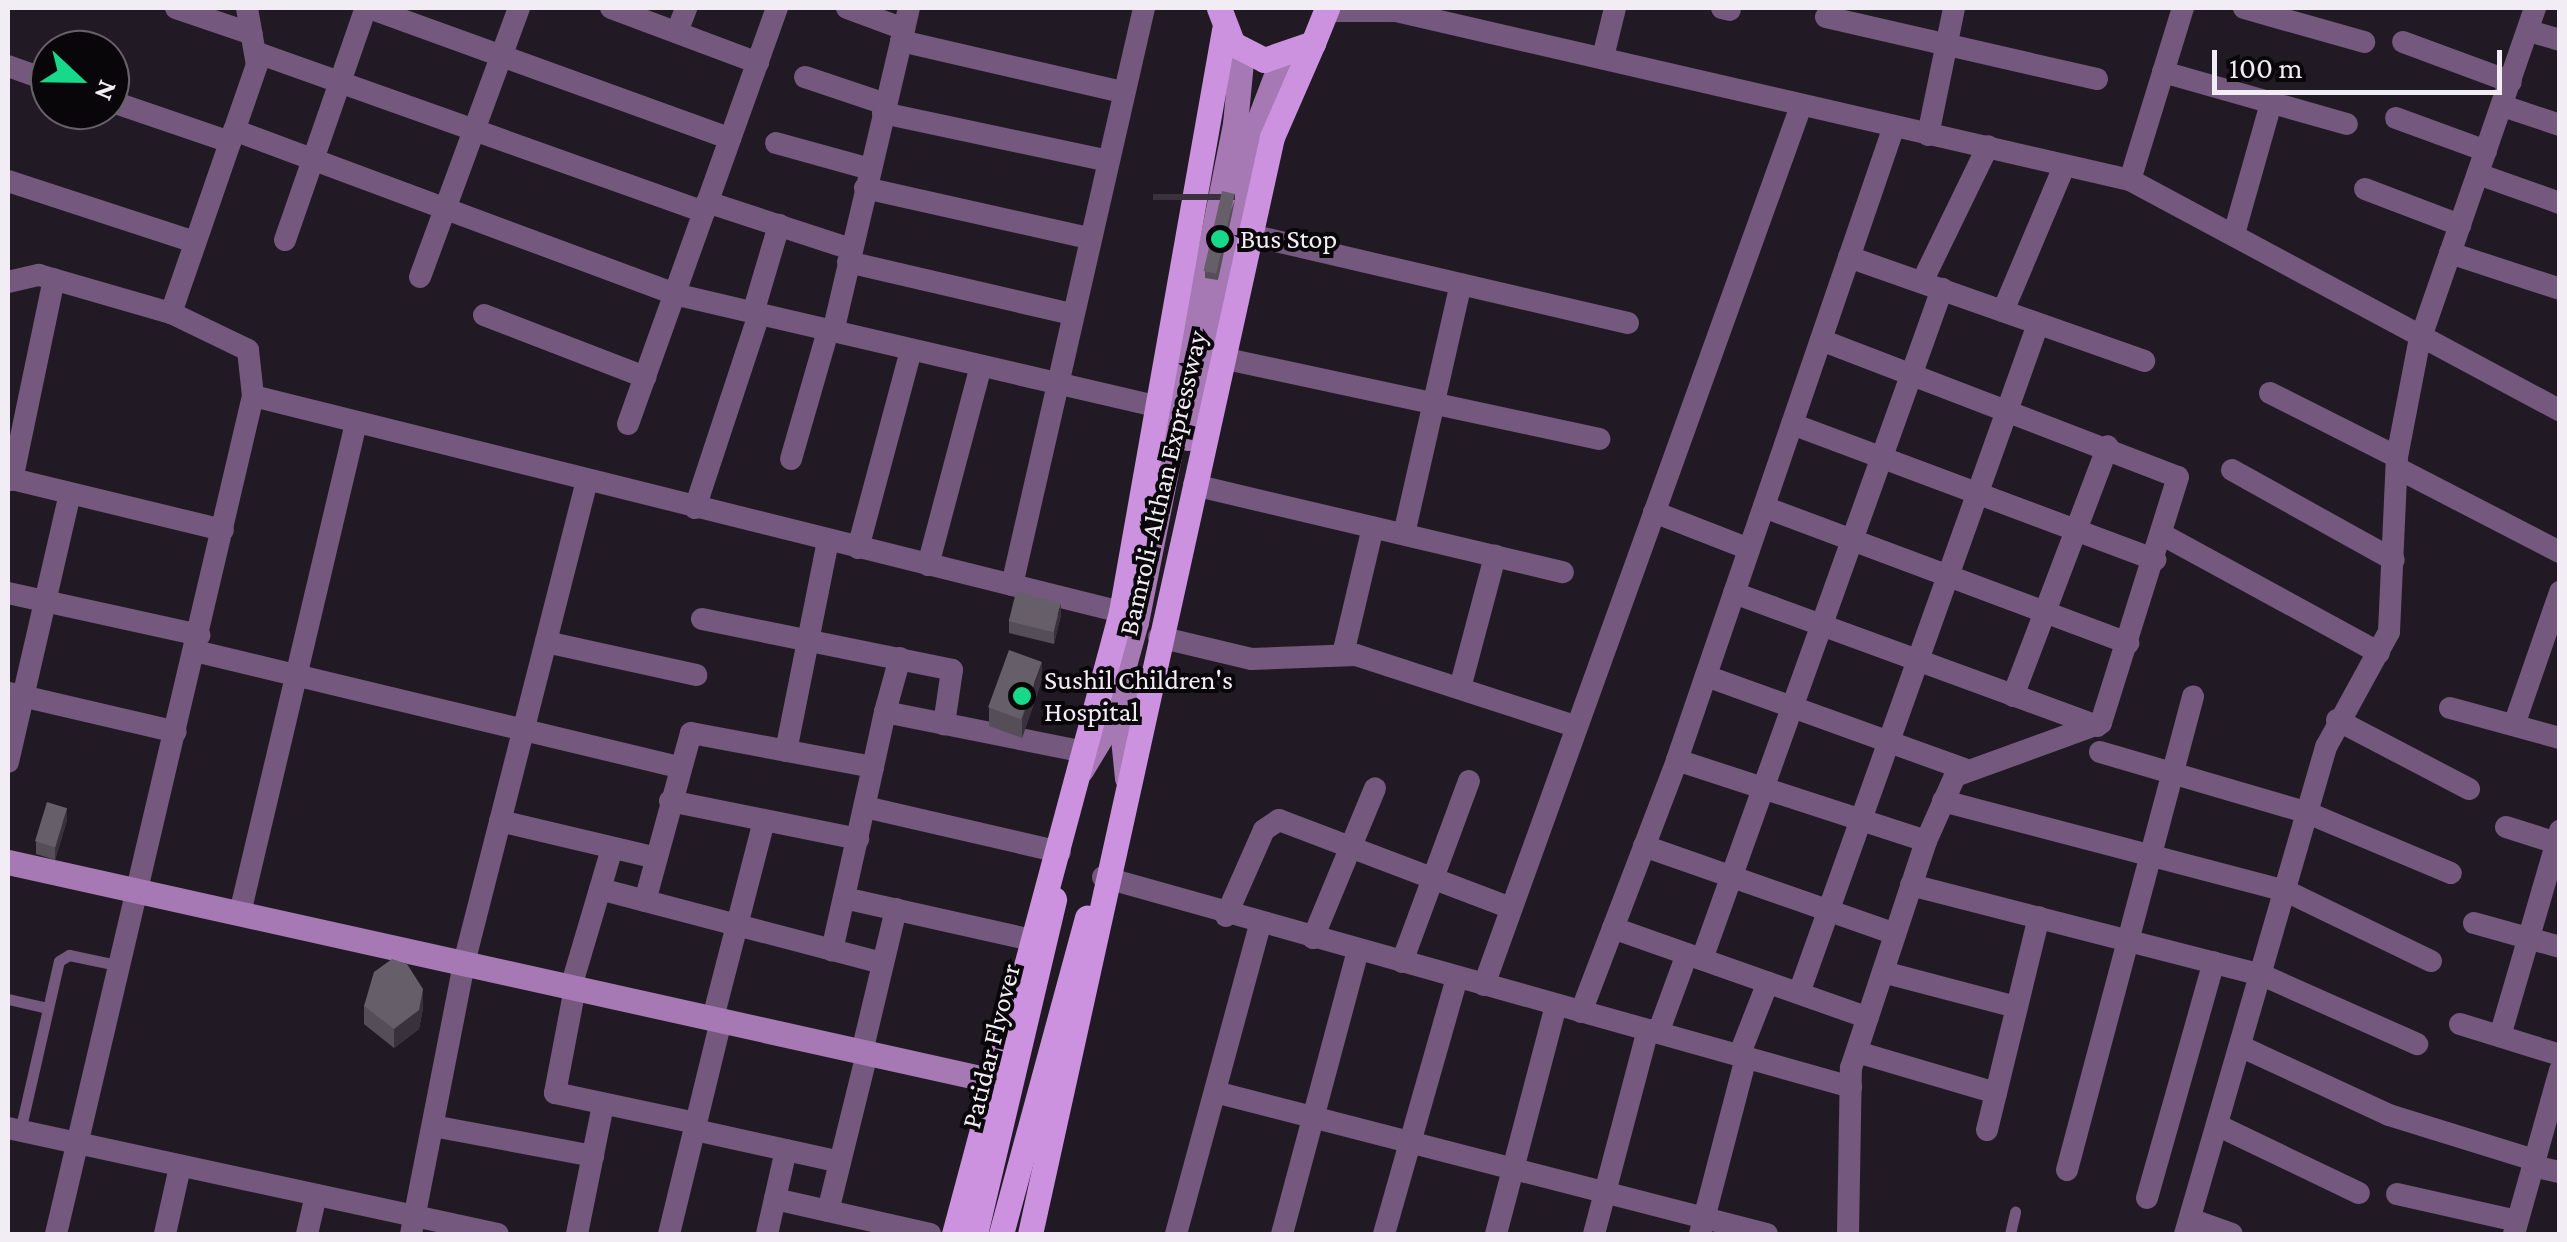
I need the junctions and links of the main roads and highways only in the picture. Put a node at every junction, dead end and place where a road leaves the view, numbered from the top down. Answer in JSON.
{"nodes":[{"id":1,"x":1327,"y":9,"type":"edge"},
{"id":2,"x":1221,"y":19,"type":"edge"},
{"id":3,"x":1313,"y":43,"type":"junction"},
{"id":4,"x":1242,"y":50,"type":"junction"},
{"id":5,"x":1282,"y":60,"type":"junction"},
{"id":6,"x":1084,"y":761,"type":"junction"},
{"id":7,"x":1127,"y":778,"type":"junction"},
{"id":8,"x":1058,"y":861,"type":"junction"},
{"id":9,"x":8,"y":862,"type":"edge"},
{"id":10,"x":1101,"y":886,"type":"junction"},
{"id":11,"x":990,"y":1080,"type":"junction"},
{"id":12,"x":954,"y":1234,"type":"edge"},
{"id":13,"x":975,"y":1234,"type":"edge"},
{"id":14,"x":1001,"y":1234,"type":"edge"},
{"id":15,"x":1030,"y":1234,"type":"edge"}],
"edges":[{"from":1,"to":3,"type":"main road","name":"Bamroli-Althan Expressway"},
{"from":2,"to":4,"type":"main road"},
{"from":2,"to":6,"type":"main road"},
{"from":3,"to":5,"type":"main road"},
{"from":3,"to":7,"type":"main road","name":"Bamroli-Althan Expressway"},
{"from":4,"to":5,"type":"main road"},
{"from":4,"to":6,"type":"main road"},
{"from":5,"to":7,"type":"main road"},
{"from":6,"to":8,"type":"main road"},
{"from":7,"to":10,"type":"main road","name":"Bamroli-Althan Expressway"},
{"from":8,"to":11,"type":"main road"},
{"from":8,"to":13,"type":"main road","name":"Patidar Flyover"},
{"from":9,"to":11,"type":"main road"},
{"from":10,"to":14,"type":"main road","name":"Patidar Flyover"},
{"from":10,"to":15,"type":"main road","name":"Bamroli-Althan Expressway"},
{"from":11,"to":12,"type":"main road"}]}
